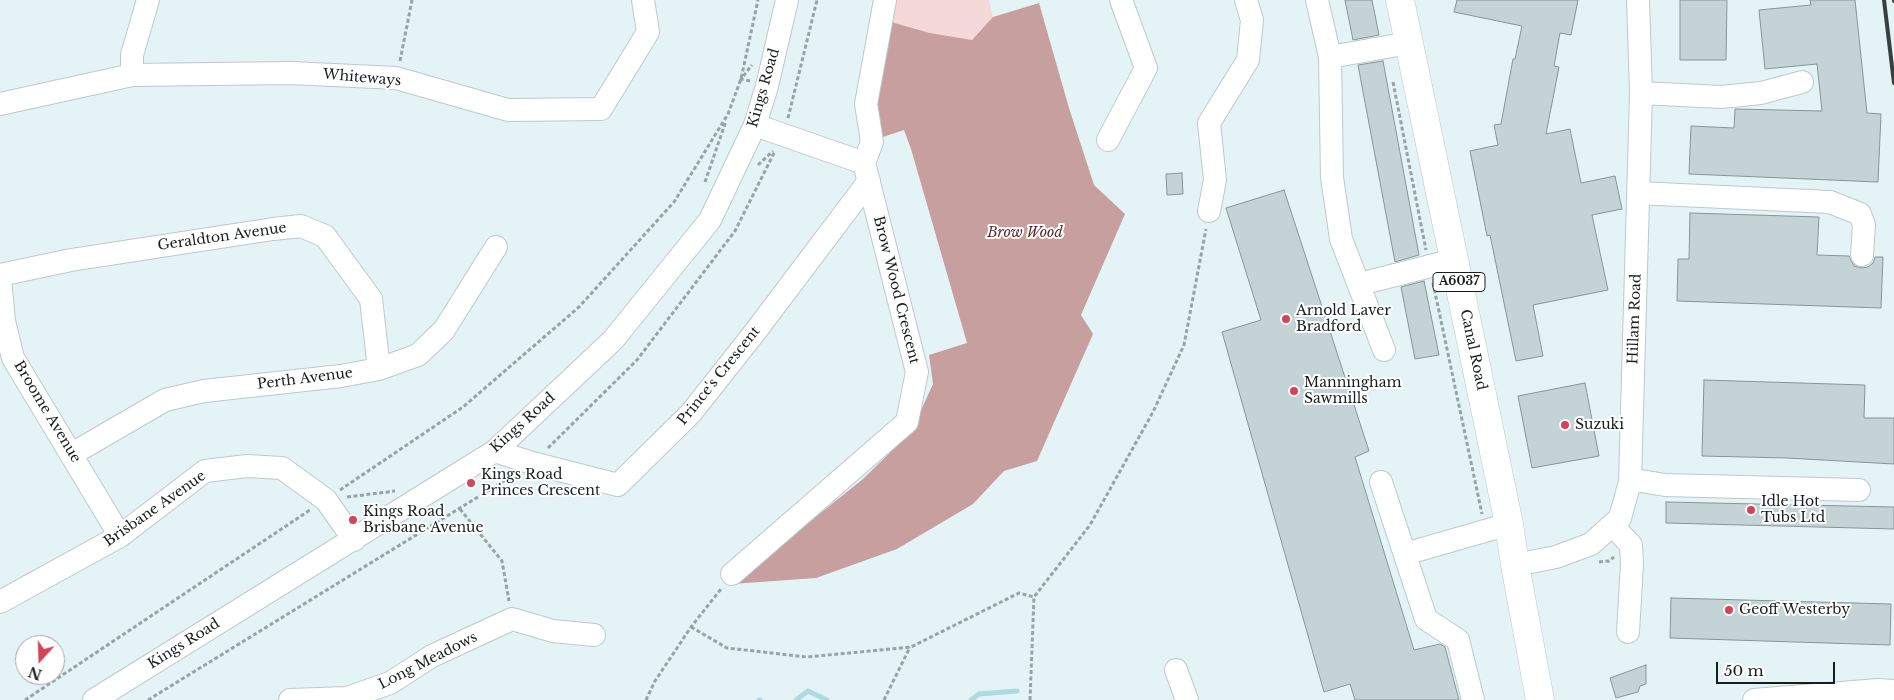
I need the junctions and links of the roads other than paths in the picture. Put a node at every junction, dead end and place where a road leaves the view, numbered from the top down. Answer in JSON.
{"nodes":[{"id":1,"x":148,"y":0,"type":"edge"},
{"id":2,"x":643,"y":0,"type":"edge"},
{"id":3,"x":787,"y":0,"type":"edge"},
{"id":4,"x":885,"y":0,"type":"edge"},
{"id":5,"x":1121,"y":0,"type":"edge"},
{"id":6,"x":1246,"y":0,"type":"edge"},
{"id":7,"x":1317,"y":0,"type":"edge"},
{"id":8,"x":1400,"y":0,"type":"edge"},
{"id":9,"x":1638,"y":0,"type":"edge"},
{"id":10,"x":1398,"y":45,"type":"junction"},
{"id":11,"x":1330,"y":58,"type":"junction"},
{"id":12,"x":132,"y":75,"type":"junction"},
{"id":13,"x":1802,"y":82,"type":"dead end"},
{"id":14,"x":1640,"y":93,"type":"junction"},
{"id":15,"x":0,"y":104,"type":"edge"},
{"id":16,"x":756,"y":125,"type":"junction"},
{"id":17,"x":1108,"y":140,"type":"dead end"},
{"id":18,"x":867,"y":172,"type":"junction"},
{"id":19,"x":1638,"y":193,"type":"junction"},
{"id":20,"x":1209,"y":211,"type":"road end"},
{"id":21,"x":496,"y":247,"type":"dead end"},
{"id":22,"x":1862,"y":255,"type":"dead end"},
{"id":23,"x":1442,"y":263,"type":"junction"},
{"id":24,"x":0,"y":276,"type":"edge"},
{"id":25,"x":1360,"y":284,"type":"junction"},
{"id":26,"x":1384,"y":350,"type":"dead end"},
{"id":27,"x":379,"y":369,"type":"junction"},
{"id":28,"x":496,"y":451,"type":"junction"},
{"id":29,"x":72,"y":454,"type":"junction"},
{"id":30,"x":1381,"y":482,"type":"dead end"},
{"id":31,"x":1630,"y":482,"type":"junction"},
{"id":32,"x":1860,"y":490,"type":"dead end"},
{"id":33,"x":1612,"y":525,"type":"junction"},
{"id":34,"x":1497,"y":527,"type":"junction"},
{"id":35,"x":120,"y":536,"type":"junction"},
{"id":36,"x":354,"y":540,"type":"junction"},
{"id":37,"x":1405,"y":554,"type":"junction"},
{"id":38,"x":1515,"y":565,"type":"junction"},
{"id":39,"x":732,"y":574,"type":"road end"},
{"id":40,"x":0,"y":602,"type":"edge"},
{"id":41,"x":1628,"y":632,"type":"dead end"},
{"id":42,"x":594,"y":635,"type":"dead end"},
{"id":43,"x":1176,"y":670,"type":"dead end"},
{"id":44,"x":1894,"y":691,"type":"edge"},
{"id":45,"x":94,"y":700,"type":"edge"},
{"id":46,"x":290,"y":700,"type":"edge"},
{"id":47,"x":1187,"y":700,"type":"edge"},
{"id":48,"x":1473,"y":700,"type":"edge"},
{"id":49,"x":1540,"y":700,"type":"edge"},
{"id":50,"x":1754,"y":700,"type":"edge"}],
"edges":[{"from":1,"to":12,"type":"street"},
{"from":2,"to":12,"type":"street","name":"Whiteways"},
{"from":3,"to":16,"type":"street","name":"Kings Road"},
{"from":4,"to":18,"type":"street"},
{"from":5,"to":17,"type":"street"},
{"from":6,"to":20,"type":"street"},
{"from":7,"to":11,"type":"street"},
{"from":8,"to":10,"type":"main road","name":"Canal Road","number":"A6037"},
{"from":9,"to":14,"type":"street","name":"Hillam Road"},
{"from":10,"to":11,"type":"street"},
{"from":10,"to":23,"type":"main road","name":"Canal Road","number":"A6037"},
{"from":11,"to":25,"type":"street"},
{"from":12,"to":15,"type":"street","name":"Whiteways"},
{"from":13,"to":14,"type":"street"},
{"from":14,"to":19,"type":"street","name":"Hillam Road"},
{"from":16,"to":18,"type":"street"},
{"from":16,"to":28,"type":"street","name":"Kings Road"},
{"from":18,"to":28,"type":"street","name":"Prince's Crescent"},
{"from":18,"to":39,"type":"street","name":"Brow Wood Crescent"},
{"from":19,"to":22,"type":"street"},
{"from":19,"to":31,"type":"street","name":"Hillam Road"},
{"from":21,"to":27,"type":"street","name":"Perth Avenue"},
{"from":23,"to":25,"type":"street"},
{"from":23,"to":34,"type":"main road","name":"Canal Road","number":"A6037"},
{"from":24,"to":27,"type":"street","name":"Geraldton Avenue"},
{"from":24,"to":29,"type":"street","name":"Broome Avenue"},
{"from":25,"to":26,"type":"street"},
{"from":27,"to":29,"type":"street","name":"Perth Avenue"},
{"from":28,"to":36,"type":"street","name":"Kings Road"},
{"from":29,"to":35,"type":"street","name":"Broome Avenue"},
{"from":30,"to":37,"type":"street"},
{"from":31,"to":32,"type":"street"},
{"from":31,"to":33,"type":"street","name":"Hillam Road"},
{"from":33,"to":38,"type":"street","name":"Hillam Road"},
{"from":33,"to":41,"type":"street"},
{"from":34,"to":37,"type":"street"},
{"from":34,"to":38,"type":"main road","name":"Canal Road","number":"A6037"},
{"from":35,"to":36,"type":"street","name":"Brisbane Avenue"},
{"from":35,"to":40,"type":"street","name":"Brisbane Avenue"},
{"from":36,"to":45,"type":"street","name":"Kings Road"},
{"from":37,"to":48,"type":"street"},
{"from":38,"to":49,"type":"main road","name":"Canal Road","number":"A6037"},
{"from":42,"to":46,"type":"street","name":"Long Meadows"},
{"from":43,"to":47,"type":"street"},
{"from":44,"to":50,"type":"street"}]}
